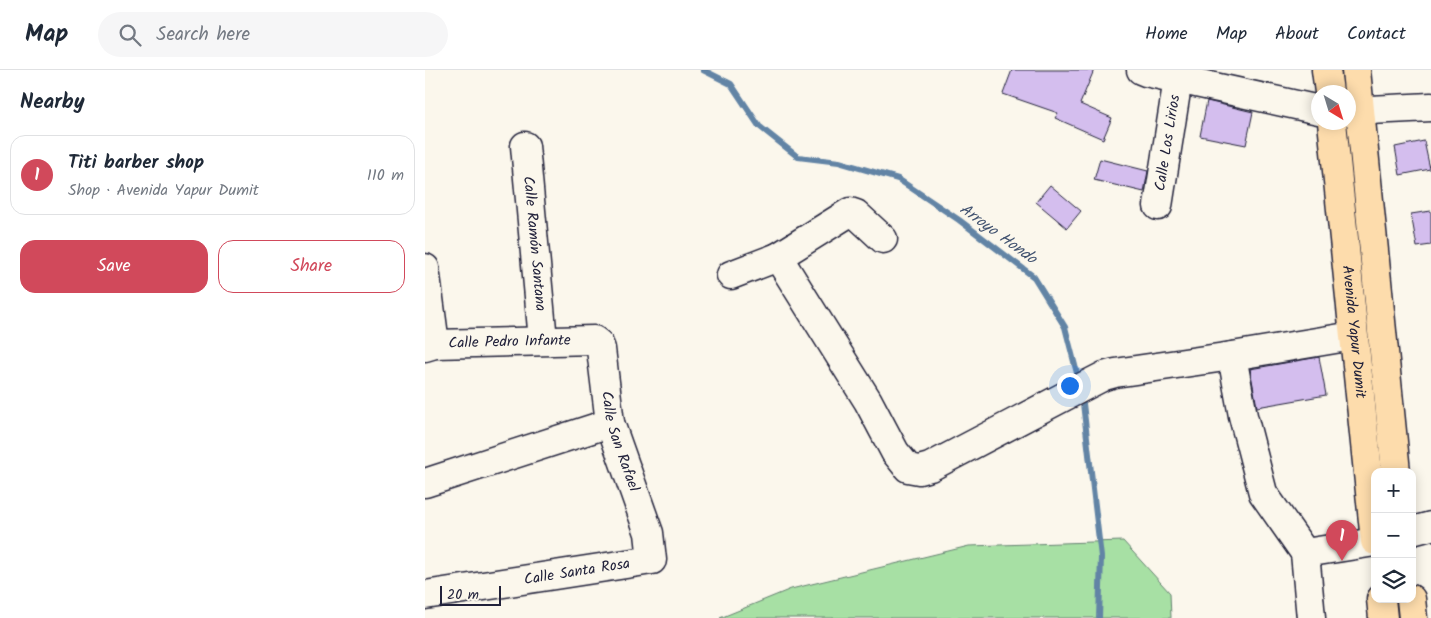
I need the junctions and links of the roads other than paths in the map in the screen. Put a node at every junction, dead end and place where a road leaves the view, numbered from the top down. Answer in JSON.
{"nodes":[{"id":1,"x":1141,"y":70,"type":"edge"},
{"id":2,"x":1326,"y":70,"type":"edge"},
{"id":3,"x":1356,"y":70,"type":"edge"},
{"id":4,"x":1178,"y":79,"type":"junction"},
{"id":5,"x":1328,"y":85,"type":"edge"},
{"id":6,"x":1355,"y":85,"type":"edge"},
{"id":7,"x":1311,"y":108,"type":"edge"},
{"id":8,"x":1431,"y":108,"type":"edge"},
{"id":9,"x":1356,"y":111,"type":"edge"},
{"id":10,"x":1356,"y":128,"type":"edge"},
{"id":11,"x":1333,"y":130,"type":"edge"},
{"id":12,"x":525,"y":146,"type":"dead end"},
{"id":13,"x":1159,"y":206,"type":"dead end"},
{"id":14,"x":883,"y":239,"type":"dead end"},
{"id":15,"x":778,"y":257,"type":"junction"},
{"id":16,"x":425,"y":268,"type":"edge"},
{"id":17,"x":731,"y":275,"type":"dead end"},
{"id":18,"x":1353,"y":336,"type":"junction"},
{"id":19,"x":543,"y":340,"type":"junction"},
{"id":20,"x":594,"y":340,"type":"joint"},
{"id":21,"x":430,"y":346,"type":"edge"},
{"id":22,"x":1232,"y":356,"type":"junction"},
{"id":23,"x":611,"y":423,"type":"junction"},
{"id":24,"x":1396,"y":468,"type":"edge"},
{"id":25,"x":425,"y":483,"type":"edge"},
{"id":26,"x":1372,"y":513,"type":"edge"},
{"id":27,"x":1431,"y":526,"type":"edge"},
{"id":28,"x":1416,"y":530,"type":"edge"},
{"id":29,"x":649,"y":542,"type":"joint"},
{"id":30,"x":1371,"y":543,"type":"edge"},
{"id":31,"x":1305,"y":553,"type":"junction"},
{"id":32,"x":426,"y":591,"type":"edge"},
{"id":33,"x":1381,"y":603,"type":"edge"},
{"id":34,"x":1411,"y":603,"type":"edge"},
{"id":35,"x":1311,"y":618,"type":"edge"},
{"id":36,"x":1383,"y":618,"type":"edge"},
{"id":37,"x":1413,"y":618,"type":"edge"}],
"edges":[{"from":1,"to":4,"type":"street"},
{"from":2,"to":5,"type":"main road"},
{"from":3,"to":6,"type":"main road","name":"Avenida Yapur Dumit"},
{"from":4,"to":7,"type":"street"},
{"from":4,"to":13,"type":"street","name":"Calle Los Lirios"},
{"from":8,"to":9,"type":"street"},
{"from":10,"to":24,"type":"main road","name":"Avenida Yapur Dumit"},
{"from":11,"to":18,"type":"main road","name":"Avenida Yapur Dumit"},
{"from":12,"to":19,"type":"street","name":"Calle Ramón Santana"},
{"from":14,"to":15,"type":"street"},
{"from":15,"to":17,"type":"street"},
{"from":15,"to":22,"type":"street"},
{"from":16,"to":21,"type":"street"},
{"from":18,"to":22,"type":"street"},
{"from":18,"to":26,"type":"main road","name":"Avenida Yapur Dumit"},
{"from":19,"to":20,"type":"street","name":"Calle Pedro Infante"},
{"from":19,"to":21,"type":"street","name":"Calle Pedro Infante"},
{"from":20,"to":23,"type":"street","name":"Calle San Rafael"},
{"from":22,"to":31,"type":"street"},
{"from":23,"to":25,"type":"street"},
{"from":23,"to":29,"type":"street","name":"Calle San Rafael"},
{"from":27,"to":28,"type":"street"},
{"from":29,"to":32,"type":"street","name":"Calle Santa Rosa"},
{"from":30,"to":31,"type":"street"},
{"from":31,"to":35,"type":"street"},
{"from":33,"to":36,"type":"main road"},
{"from":34,"to":37,"type":"main road"}]}
